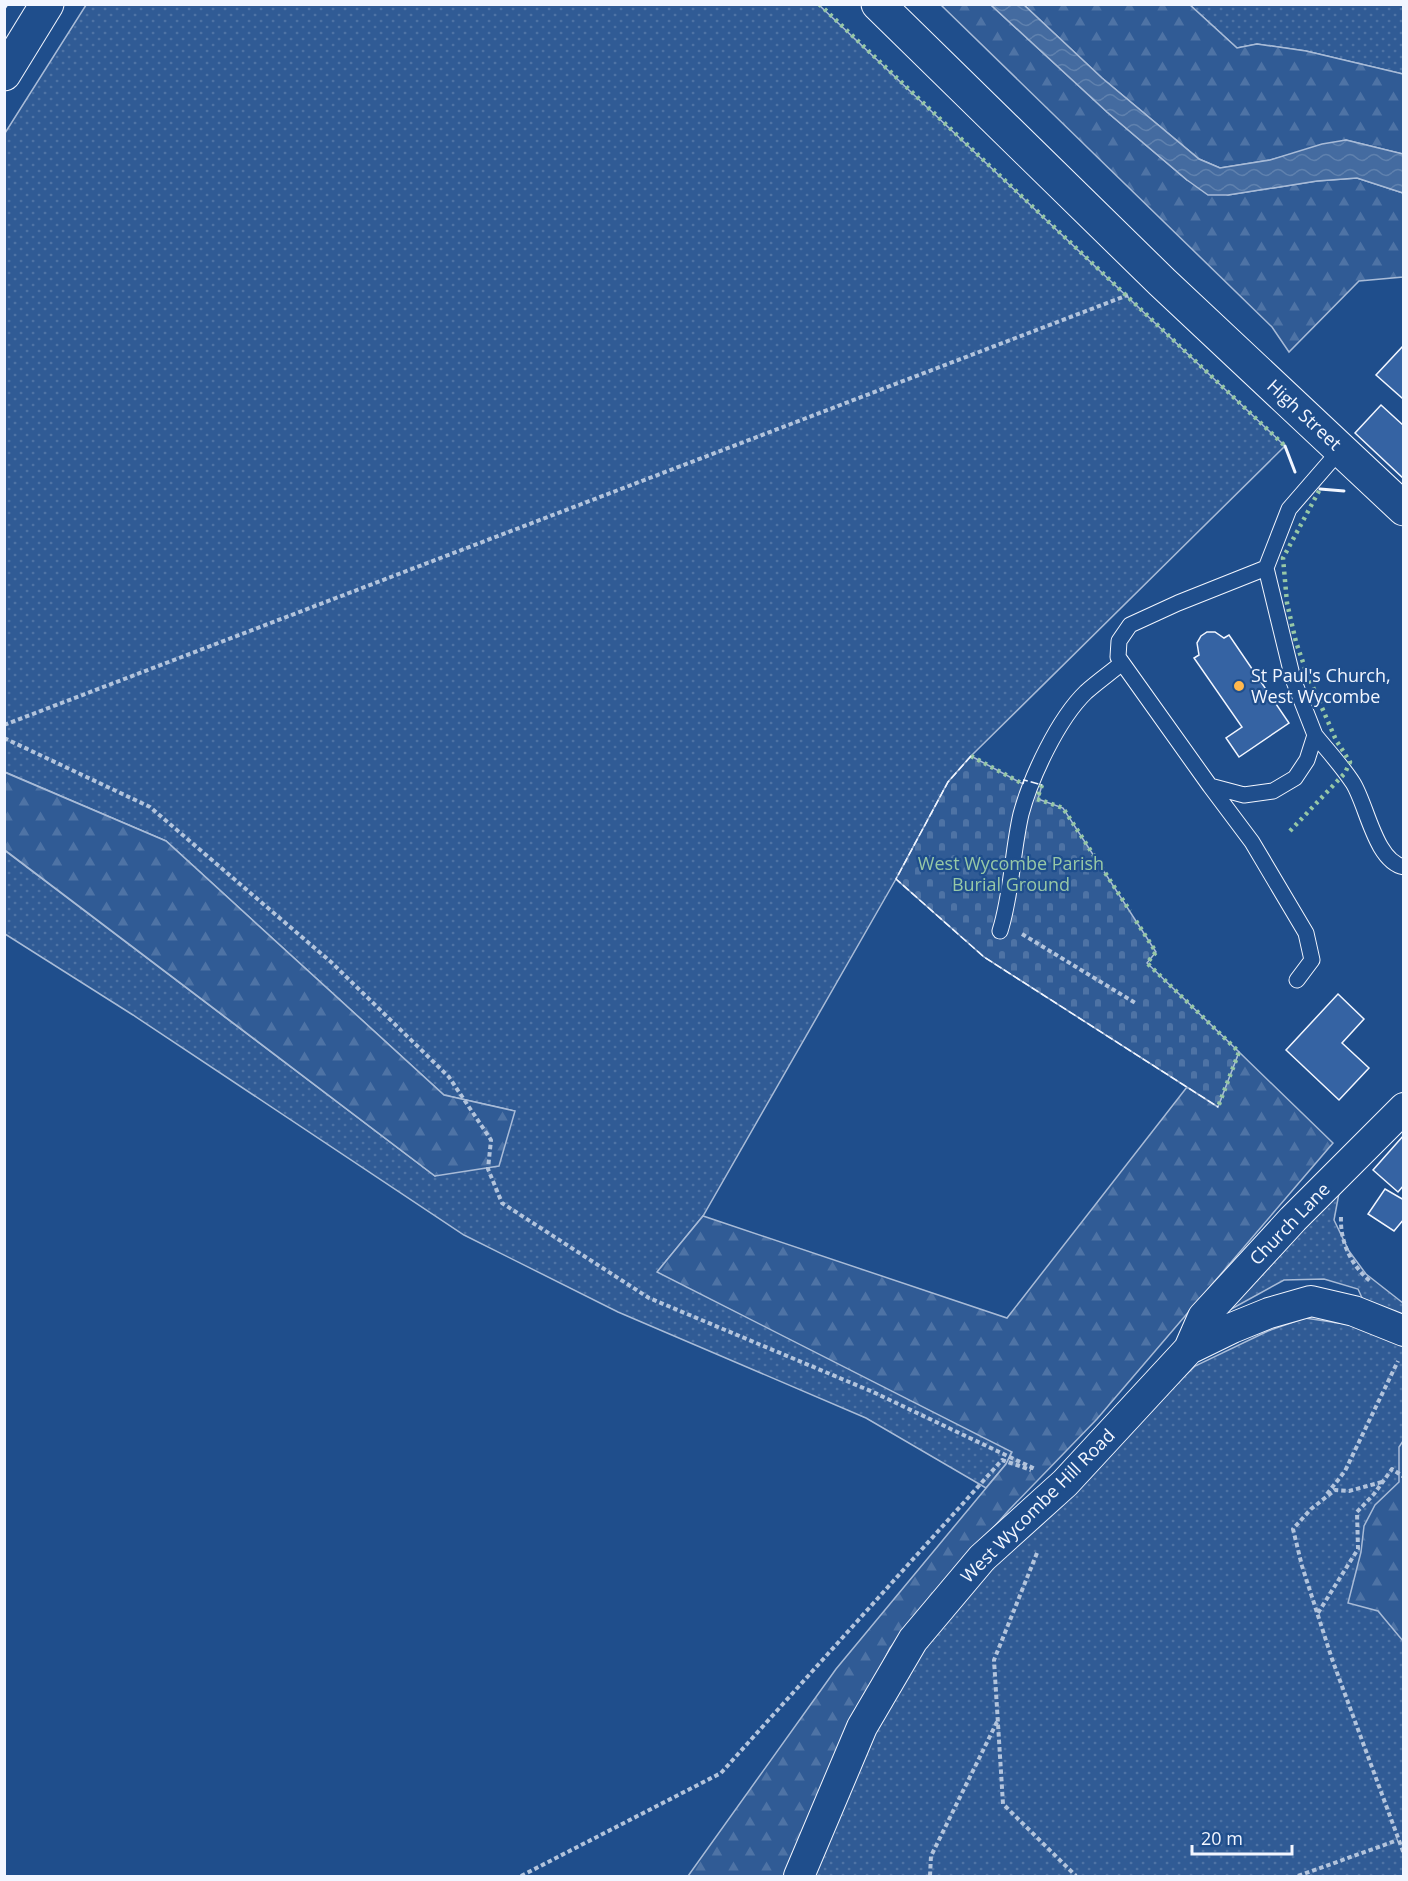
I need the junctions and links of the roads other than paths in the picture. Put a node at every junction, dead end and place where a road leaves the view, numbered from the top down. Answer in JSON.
{"nodes":[{"id":1,"x":47,"y":4,"type":"edge"},
{"id":2,"x":878,"y":4,"type":"edge"},
{"id":3,"x":4,"y":74,"type":"edge"},
{"id":4,"x":1341,"y":449,"type":"junction"},
{"id":5,"x":1404,"y":509,"type":"edge"},
{"id":6,"x":1266,"y":568,"type":"junction"},
{"id":7,"x":1122,"y":663,"type":"junction"},
{"id":8,"x":1315,"y":735,"type":"junction"},
{"id":9,"x":1210,"y":786,"type":"junction"},
{"id":10,"x":1404,"y":867,"type":"edge"},
{"id":11,"x":1001,"y":927,"type":"road end"},
{"id":12,"x":1297,"y":980,"type":"dead end"},
{"id":13,"x":1404,"y":1108,"type":"edge"},
{"id":14,"x":1402,"y":1343,"type":"edge"},
{"id":15,"x":1190,"y":1349,"type":"junction"},
{"id":16,"x":799,"y":1876,"type":"edge"}],
"edges":[{"from":1,"to":3,"type":"main road"},
{"from":2,"to":4,"type":"main road","name":"High Street"},
{"from":4,"to":5,"type":"main road","name":"High Street"},
{"from":4,"to":6,"type":"lane"},
{"from":6,"to":7,"type":"lane"},
{"from":6,"to":8,"type":"lane"},
{"from":7,"to":9,"type":"lane"},
{"from":7,"to":11,"type":"lane"},
{"from":8,"to":9,"type":"lane"},
{"from":8,"to":10,"type":"lane"},
{"from":9,"to":12,"type":"lane"},
{"from":13,"to":15,"type":"street","name":"Church Lane"},
{"from":14,"to":15,"type":"street","name":"West Wycombe Hill Road"},
{"from":15,"to":16,"type":"street","name":"West Wycombe Hill Road"}]}
